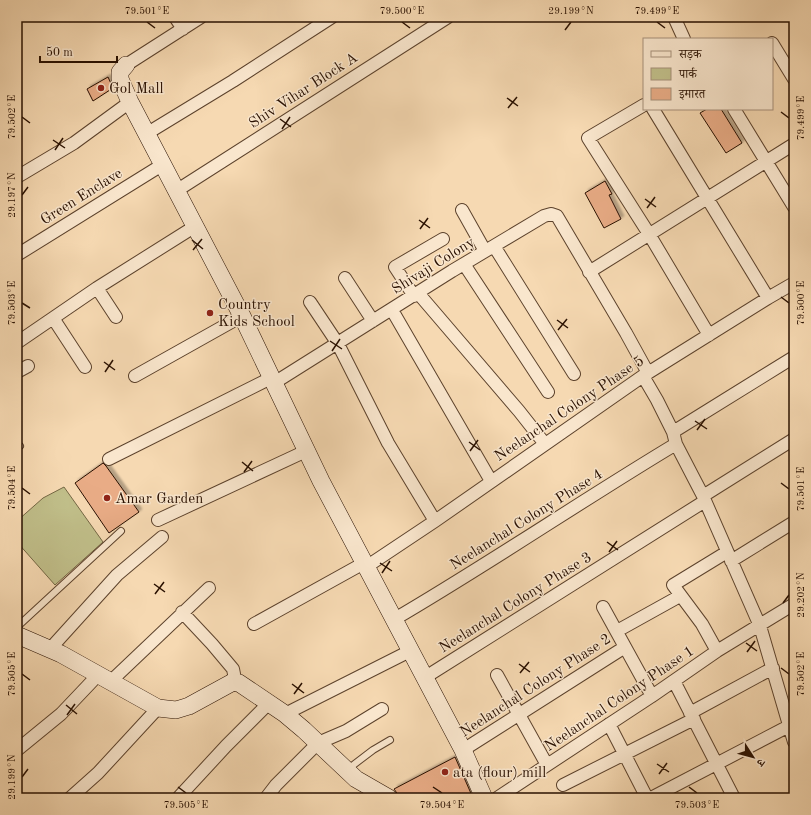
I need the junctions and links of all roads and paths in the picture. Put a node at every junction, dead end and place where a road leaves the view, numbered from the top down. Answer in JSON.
{"nodes":[{"id":1,"x":175,"y":17,"type":"edge"},
{"id":2,"x":201,"y":17,"type":"edge"},
{"id":3,"x":332,"y":17,"type":"edge"},
{"id":4,"x":448,"y":17,"type":"edge"},
{"id":5,"x":674,"y":17,"type":"edge"},
{"id":6,"x":183,"y":29,"type":"junction"},
{"id":7,"x":684,"y":38,"type":"edge"},
{"id":8,"x":773,"y":44,"type":"edge"},
{"id":9,"x":126,"y":65,"type":"joint"},
{"id":10,"x":794,"y":79,"type":"edge"},
{"id":11,"x":130,"y":102,"type":"junction"},
{"id":12,"x":643,"y":106,"type":"edge"},
{"id":13,"x":654,"y":110,"type":"edge"},
{"id":14,"x":735,"y":110,"type":"edge"},
{"id":15,"x":146,"y":134,"type":"junction"},
{"id":16,"x":794,"y":144,"type":"edge"},
{"id":17,"x":766,"y":162,"type":"junction"},
{"id":18,"x":162,"y":165,"type":"junction"},
{"id":19,"x":17,"y":177,"type":"edge"},
{"id":20,"x":176,"y":191,"type":"junction"},
{"id":21,"x":707,"y":198,"type":"junction"},
{"id":22,"x":794,"y":208,"type":"edge"},
{"id":23,"x":462,"y":210,"type":"dead end"},
{"id":24,"x":194,"y":227,"type":"junction"},
{"id":25,"x":649,"y":234,"type":"junction"},
{"id":26,"x":443,"y":239,"type":"dead end"},
{"id":27,"x":489,"y":248,"type":"junction"},
{"id":28,"x":17,"y":255,"type":"edge"},
{"id":29,"x":464,"y":264,"type":"junction"},
{"id":30,"x":589,"y":272,"type":"junction"},
{"id":31,"x":345,"y":278,"type":"dead end"},
{"id":32,"x":794,"y":283,"type":"edge"},
{"id":33,"x":97,"y":288,"type":"junction"},
{"id":34,"x":416,"y":294,"type":"junction"},
{"id":35,"x":768,"y":298,"type":"junction"},
{"id":36,"x":310,"y":302,"type":"dead end"},
{"id":37,"x":392,"y":310,"type":"junction"},
{"id":38,"x":242,"y":316,"type":"junction"},
{"id":39,"x":116,"y":317,"type":"dead end"},
{"id":40,"x":53,"y":318,"type":"junction"},
{"id":41,"x":373,"y":321,"type":"junction"},
{"id":42,"x":709,"y":335,"type":"junction"},
{"id":43,"x":17,"y":340,"type":"edge"},
{"id":44,"x":338,"y":344,"type":"junction"},
{"id":45,"x":794,"y":357,"type":"edge"},
{"id":46,"x":85,"y":367,"type":"dead end"},
{"id":47,"x":574,"y":374,"type":"dead end"},
{"id":48,"x":646,"y":374,"type":"junction"},
{"id":49,"x":135,"y":376,"type":"dead end"},
{"id":50,"x":272,"y":381,"type":"junction"},
{"id":51,"x":548,"y":392,"type":"dead end"},
{"id":52,"x":673,"y":432,"type":"junction"},
{"id":53,"x":794,"y":439,"type":"edge"},
{"id":54,"x":545,"y":444,"type":"junction"},
{"id":55,"x":676,"y":444,"type":"junction"},
{"id":56,"x":306,"y":451,"type":"junction"},
{"id":57,"x":109,"y":459,"type":"dead end"},
{"id":58,"x":491,"y":481,"type":"junction"},
{"id":59,"x":704,"y":499,"type":"junction"},
{"id":60,"x":158,"y":520,"type":"dead end"},
{"id":61,"x":435,"y":521,"type":"junction"},
{"id":62,"x":794,"y":522,"type":"edge"},
{"id":63,"x":121,"y":531,"type":"dead end"},
{"id":64,"x":162,"y":537,"type":"dead end"},
{"id":65,"x":729,"y":557,"type":"junction"},
{"id":66,"x":365,"y":565,"type":"junction"},
{"id":67,"x":209,"y":588,"type":"dead end"},
{"id":68,"x":680,"y":596,"type":"junction"},
{"id":69,"x":794,"y":604,"type":"edge"},
{"id":70,"x":603,"y":607,"type":"dead end"},
{"id":71,"x":182,"y":612,"type":"junction"},
{"id":72,"x":393,"y":620,"type":"junction"},
{"id":73,"x":254,"y":624,"type":"dead end"},
{"id":74,"x":760,"y":626,"type":"junction"},
{"id":75,"x":17,"y":627,"type":"edge"},
{"id":76,"x":617,"y":631,"type":"junction"},
{"id":77,"x":17,"y":635,"type":"edge"},
{"id":78,"x":625,"y":647,"type":"junction"},
{"id":79,"x":50,"y":649,"type":"junction"},
{"id":80,"x":410,"y":651,"type":"junction"},
{"id":81,"x":717,"y":651,"type":"junction"},
{"id":82,"x":773,"y":668,"type":"junction"},
{"id":83,"x":497,"y":675,"type":"dead end"},
{"id":84,"x":104,"y":678,"type":"junction"},
{"id":85,"x":424,"y":678,"type":"junction"},
{"id":86,"x":674,"y":681,"type":"junction"},
{"id":87,"x":234,"y":682,"type":"junction"},
{"id":88,"x":652,"y":696,"type":"junction"},
{"id":89,"x":270,"y":703,"type":"junction"},
{"id":90,"x":158,"y":708,"type":"junction"},
{"id":91,"x":382,"y":709,"type":"dead end"},
{"id":92,"x":285,"y":714,"type":"junction"},
{"id":93,"x":518,"y":714,"type":"junction"},
{"id":94,"x":692,"y":716,"type":"junction"},
{"id":95,"x":609,"y":724,"type":"junction"},
{"id":96,"x":790,"y":726,"type":"junction"},
{"id":97,"x":390,"y":740,"type":"dead end"},
{"id":98,"x":794,"y":742,"type":"edge"},
{"id":99,"x":318,"y":743,"type":"junction"},
{"id":100,"x":17,"y":750,"type":"edge"},
{"id":101,"x":463,"y":750,"type":"junction"},
{"id":102,"x":624,"y":754,"type":"junction"},
{"id":103,"x":716,"y":764,"type":"junction"},
{"id":104,"x":547,"y":765,"type":"junction"},
{"id":105,"x":346,"y":770,"type":"junction"},
{"id":106,"x":563,"y":785,"type":"dead end"},
{"id":107,"x":383,"y":797,"type":"edge"},
{"id":108,"x":70,"y":798,"type":"edge"},
{"id":109,"x":178,"y":798,"type":"edge"},
{"id":110,"x":266,"y":798,"type":"edge"},
{"id":111,"x":484,"y":798,"type":"edge"},
{"id":112,"x":497,"y":798,"type":"edge"},
{"id":113,"x":647,"y":798,"type":"edge"},
{"id":114,"x":650,"y":798,"type":"edge"},
{"id":115,"x":734,"y":798,"type":"edge"}],
"edges":[{"from":1,"to":6,"type":"street"},
{"from":2,"to":6,"type":"street"},
{"from":3,"to":15,"type":"street"},
{"from":4,"to":20,"type":"street","name":"Shiv Vihar Block A"},
{"from":5,"to":7,"type":"street"},
{"from":6,"to":9,"type":"street"},
{"from":8,"to":10,"type":"street"},
{"from":9,"to":11,"type":"street"},
{"from":11,"to":15,"type":"street"},
{"from":11,"to":19,"type":"street"},
{"from":12,"to":25,"type":"street"},
{"from":13,"to":21,"type":"street"},
{"from":14,"to":17,"type":"street"},
{"from":15,"to":18,"type":"street"},
{"from":16,"to":17,"type":"street"},
{"from":17,"to":21,"type":"street"},
{"from":17,"to":22,"type":"street"},
{"from":18,"to":20,"type":"street"},
{"from":18,"to":28,"type":"street","name":"Green Enclave"},
{"from":20,"to":24,"type":"street"},
{"from":21,"to":25,"type":"street"},
{"from":21,"to":35,"type":"street"},
{"from":23,"to":27,"type":"street"},
{"from":24,"to":33,"type":"street"},
{"from":24,"to":38,"type":"street"},
{"from":25,"to":30,"type":"street"},
{"from":25,"to":42,"type":"street"},
{"from":26,"to":34,"type":"street"},
{"from":27,"to":29,"type":"street","name":"Shivaji Colony"},
{"from":27,"to":30,"type":"street","name":"Shivaji Colony"},
{"from":27,"to":47,"type":"street"},
{"from":29,"to":34,"type":"street","name":"Shivaji Colony"},
{"from":29,"to":51,"type":"street"},
{"from":30,"to":48,"type":"street","name":"Shivaji Colony"},
{"from":31,"to":41,"type":"street"},
{"from":32,"to":35,"type":"street","name":"Neelanchal Colony Phase 5"},
{"from":33,"to":39,"type":"street"},
{"from":33,"to":40,"type":"street"},
{"from":34,"to":37,"type":"street","name":"Shivaji Colony"},
{"from":34,"to":54,"type":"street"},
{"from":35,"to":42,"type":"street","name":"Neelanchal Colony Phase 5"},
{"from":36,"to":44,"type":"street"},
{"from":37,"to":41,"type":"street","name":"Shivaji Colony"},
{"from":37,"to":58,"type":"street"},
{"from":38,"to":49,"type":"street"},
{"from":38,"to":50,"type":"street"},
{"from":40,"to":43,"type":"street"},
{"from":40,"to":46,"type":"street"},
{"from":41,"to":44,"type":"street","name":"Shivaji Colony"},
{"from":42,"to":48,"type":"street","name":"Neelanchal Colony Phase 5"},
{"from":44,"to":50,"type":"street","name":"Shivaji Colony"},
{"from":44,"to":61,"type":"street"},
{"from":45,"to":52,"type":"street"},
{"from":48,"to":52,"type":"street","name":"Shivaji Colony"},
{"from":48,"to":54,"type":"street","name":"Neelanchal Colony Phase 5"},
{"from":50,"to":56,"type":"street"},
{"from":50,"to":57,"type":"street","name":"Shivaji Colony"},
{"from":52,"to":55,"type":"street","name":"Shivaji Colony"},
{"from":53,"to":59,"type":"street","name":"Neelanchal Colony Phase 3"},
{"from":54,"to":58,"type":"street","name":"Neelanchal Colony Phase 5"},
{"from":55,"to":59,"type":"street","name":"Shivaji Colony"},
{"from":55,"to":72,"type":"street","name":"Neelanchal Colony Phase 4"},
{"from":56,"to":60,"type":"street"},
{"from":56,"to":66,"type":"street"},
{"from":58,"to":61,"type":"street","name":"Neelanchal Colony Phase 5"},
{"from":59,"to":65,"type":"street","name":"Shivaji Colony"},
{"from":59,"to":85,"type":"street","name":"Neelanchal Colony Phase 3"},
{"from":61,"to":66,"type":"street","name":"Neelanchal Colony Phase 5"},
{"from":62,"to":65,"type":"street"},
{"from":63,"to":75,"type":"lane"},
{"from":64,"to":79,"type":"street"},
{"from":65,"to":68,"type":"street"},
{"from":65,"to":74,"type":"street","name":"Shivaji Colony"},
{"from":66,"to":72,"type":"street"},
{"from":66,"to":73,"type":"street","name":"Neelanchal Colony Phase 5"},
{"from":67,"to":71,"type":"street"},
{"from":68,"to":76,"type":"street"},
{"from":68,"to":81,"type":"street"},
{"from":69,"to":74,"type":"street","name":"Neelanchal Colony Phase 1"},
{"from":70,"to":76,"type":"street"},
{"from":71,"to":84,"type":"street"},
{"from":71,"to":87,"type":"street"},
{"from":72,"to":80,"type":"street"},
{"from":74,"to":81,"type":"street","name":"Neelanchal Colony Phase 1"},
{"from":74,"to":82,"type":"street","name":"Shivaji Colony"},
{"from":76,"to":78,"type":"street"},
{"from":77,"to":79,"type":"street"},
{"from":78,"to":88,"type":"street"},
{"from":78,"to":93,"type":"street","name":"Neelanchal Colony Phase 2"},
{"from":79,"to":84,"type":"street"},
{"from":80,"to":85,"type":"street"},
{"from":80,"to":92,"type":"street"},
{"from":81,"to":86,"type":"street","name":"Neelanchal Colony Phase 1"},
{"from":82,"to":94,"type":"street"},
{"from":82,"to":96,"type":"street","name":"Shivaji Colony"},
{"from":83,"to":93,"type":"street"},
{"from":84,"to":90,"type":"street"},
{"from":84,"to":100,"type":"street"},
{"from":85,"to":101,"type":"street"},
{"from":86,"to":88,"type":"street","name":"Neelanchal Colony Phase 1"},
{"from":86,"to":94,"type":"street"},
{"from":87,"to":89,"type":"street"},
{"from":87,"to":90,"type":"street"},
{"from":88,"to":95,"type":"street","name":"Neelanchal Colony Phase 1"},
{"from":89,"to":92,"type":"street"},
{"from":89,"to":109,"type":"street"},
{"from":90,"to":108,"type":"street"},
{"from":91,"to":99,"type":"street"},
{"from":92,"to":99,"type":"street"},
{"from":93,"to":101,"type":"street","name":"Neelanchal Colony Phase 2"},
{"from":93,"to":104,"type":"street"},
{"from":94,"to":102,"type":"street"},
{"from":94,"to":103,"type":"street"},
{"from":95,"to":102,"type":"street"},
{"from":95,"to":104,"type":"street","name":"Neelanchal Colony Phase 1"},
{"from":96,"to":98,"type":"street","name":"Shivaji Colony"},
{"from":96,"to":103,"type":"street"},
{"from":97,"to":105,"type":"lane"},
{"from":99,"to":105,"type":"street"},
{"from":99,"to":110,"type":"street"},
{"from":101,"to":111,"type":"street"},
{"from":102,"to":106,"type":"street"},
{"from":102,"to":113,"type":"street"},
{"from":103,"to":114,"type":"street"},
{"from":103,"to":115,"type":"street"},
{"from":104,"to":112,"type":"street","name":"Neelanchal Colony Phase 1"},
{"from":105,"to":107,"type":"street"}]}
